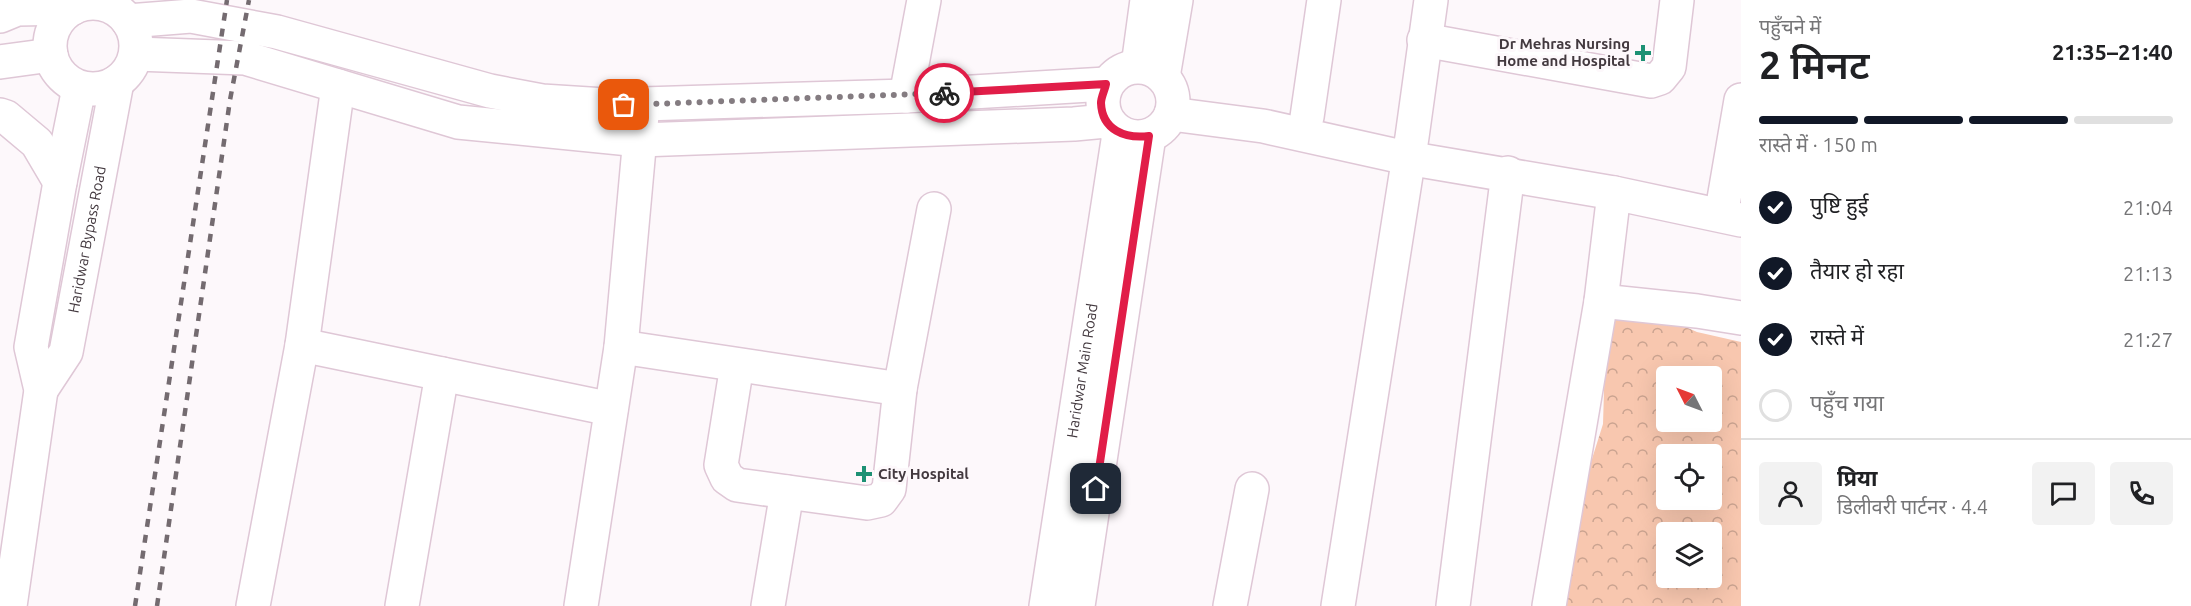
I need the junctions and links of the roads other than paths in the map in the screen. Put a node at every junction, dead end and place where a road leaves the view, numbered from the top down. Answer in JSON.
{"nodes":[{"id":1,"x":924,"y":0,"type":"edge"},
{"id":2,"x":1147,"y":0,"type":"edge"},
{"id":3,"x":1176,"y":0,"type":"edge"},
{"id":4,"x":1324,"y":0,"type":"edge"},
{"id":5,"x":1431,"y":0,"type":"edge"},
{"id":6,"x":1677,"y":0,"type":"edge"},
{"id":7,"x":78,"y":4,"type":"edge"},
{"id":8,"x":17,"y":8,"type":"edge"},
{"id":9,"x":186,"y":8,"type":"edge"},
{"id":10,"x":119,"y":10,"type":"edge"},
{"id":11,"x":1424,"y":40,"type":"junction"},
{"id":12,"x":136,"y":54,"type":"junction"},
{"id":13,"x":51,"y":55,"type":"junction"},
{"id":14,"x":0,"y":62,"type":"edge"},
{"id":15,"x":117,"y":82,"type":"junction"},
{"id":16,"x":338,"y":86,"type":"junction"},
{"id":17,"x":80,"y":88,"type":"junction"},
{"id":18,"x":906,"y":96,"type":"junction"},
{"id":19,"x":1741,"y":100,"type":"edge"},
{"id":20,"x":643,"y":104,"type":"junction"},
{"id":21,"x":1145,"y":106,"type":"junction"},
{"id":22,"x":0,"y":115,"type":"edge"},
{"id":23,"x":1307,"y":117,"type":"junction"},
{"id":24,"x":640,"y":140,"type":"junction"},
{"id":25,"x":1409,"y":147,"type":"junction"},
{"id":26,"x":1508,"y":173,"type":"junction"},
{"id":27,"x":60,"y":182,"type":"junction"},
{"id":28,"x":1614,"y":193,"type":"junction"},
{"id":29,"x":1735,"y":207,"type":"edge"},
{"id":30,"x":934,"y":209,"type":"dead end"},
{"id":31,"x":1600,"y":301,"type":"junction"},
{"id":32,"x":1741,"y":318,"type":"edge"},
{"id":33,"x":302,"y":345,"type":"junction"},
{"id":34,"x":621,"y":347,"type":"junction"},
{"id":35,"x":737,"y":365,"type":"junction"},
{"id":36,"x":442,"y":374,"type":"junction"},
{"id":37,"x":900,"y":389,"type":"junction"},
{"id":38,"x":41,"y":390,"type":"junction"},
{"id":39,"x":611,"y":409,"type":"junction"},
{"id":40,"x":1252,"y":489,"type":"dead end"},
{"id":41,"x":786,"y":492,"type":"junction"},
{"id":42,"x":10,"y":606,"type":"edge"},
{"id":43,"x":253,"y":606,"type":"edge"},
{"id":44,"x":402,"y":606,"type":"edge"},
{"id":45,"x":581,"y":606,"type":"edge"},
{"id":46,"x":768,"y":606,"type":"edge"},
{"id":47,"x":1046,"y":606,"type":"edge"},
{"id":48,"x":1078,"y":606,"type":"edge"},
{"id":49,"x":1230,"y":606,"type":"edge"},
{"id":50,"x":1338,"y":606,"type":"edge"},
{"id":51,"x":1453,"y":606,"type":"edge"},
{"id":52,"x":1549,"y":606,"type":"edge"}],
"edges":[{"from":1,"to":18,"type":"street"},
{"from":2,"to":21,"type":"street","name":"Haridwar Main Road"},
{"from":3,"to":21,"type":"street","name":"Haridwar Main Road"},
{"from":4,"to":23,"type":"street"},
{"from":5,"to":11,"type":"street"},
{"from":6,"to":11,"type":"street"},
{"from":7,"to":8,"type":"street"},
{"from":7,"to":10,"type":"street"},
{"from":7,"to":13,"type":"street"},
{"from":9,"to":10,"type":"street"},
{"from":9,"to":20,"type":"street"},
{"from":10,"to":12,"type":"street"},
{"from":11,"to":25,"type":"street"},
{"from":12,"to":15,"type":"street"},
{"from":12,"to":16,"type":"street"},
{"from":13,"to":14,"type":"street"},
{"from":13,"to":17,"type":"street"},
{"from":15,"to":17,"type":"street"},
{"from":15,"to":38,"type":"street","name":"Haridwar Bypass Road"},
{"from":16,"to":24,"type":"street"},
{"from":16,"to":33,"type":"street"},
{"from":17,"to":27,"type":"street","name":"Haridwar Bypass Road"},
{"from":18,"to":20,"type":"street"},
{"from":18,"to":21,"type":"street"},
{"from":19,"to":29,"type":"street"},
{"from":20,"to":24,"type":"street"},
{"from":21,"to":23,"type":"street"},
{"from":21,"to":24,"type":"street"},
{"from":21,"to":25,"type":"street"},
{"from":21,"to":47,"type":"street","name":"Haridwar Main Road"},
{"from":21,"to":48,"type":"street","name":"Haridwar Main Road"},
{"from":22,"to":27,"type":"street"},
{"from":23,"to":25,"type":"street"},
{"from":24,"to":34,"type":"street"},
{"from":25,"to":26,"type":"street"},
{"from":25,"to":29,"type":"street"},
{"from":25,"to":50,"type":"street"},
{"from":26,"to":28,"type":"street"},
{"from":26,"to":51,"type":"street"},
{"from":27,"to":38,"type":"street","name":"Haridwar Bypass Road"},
{"from":28,"to":29,"type":"street"},
{"from":28,"to":31,"type":"street"},
{"from":30,"to":37,"type":"street"},
{"from":31,"to":32,"type":"street"},
{"from":31,"to":52,"type":"street"},
{"from":33,"to":36,"type":"street"},
{"from":33,"to":43,"type":"street"},
{"from":34,"to":35,"type":"street"},
{"from":34,"to":39,"type":"street"},
{"from":35,"to":37,"type":"street"},
{"from":35,"to":41,"type":"street"},
{"from":36,"to":39,"type":"street"},
{"from":36,"to":44,"type":"street"},
{"from":37,"to":41,"type":"street"},
{"from":38,"to":42,"type":"street","name":"Haridwar Bypass Road"},
{"from":39,"to":45,"type":"street"},
{"from":40,"to":49,"type":"street"},
{"from":41,"to":46,"type":"street"}]}
